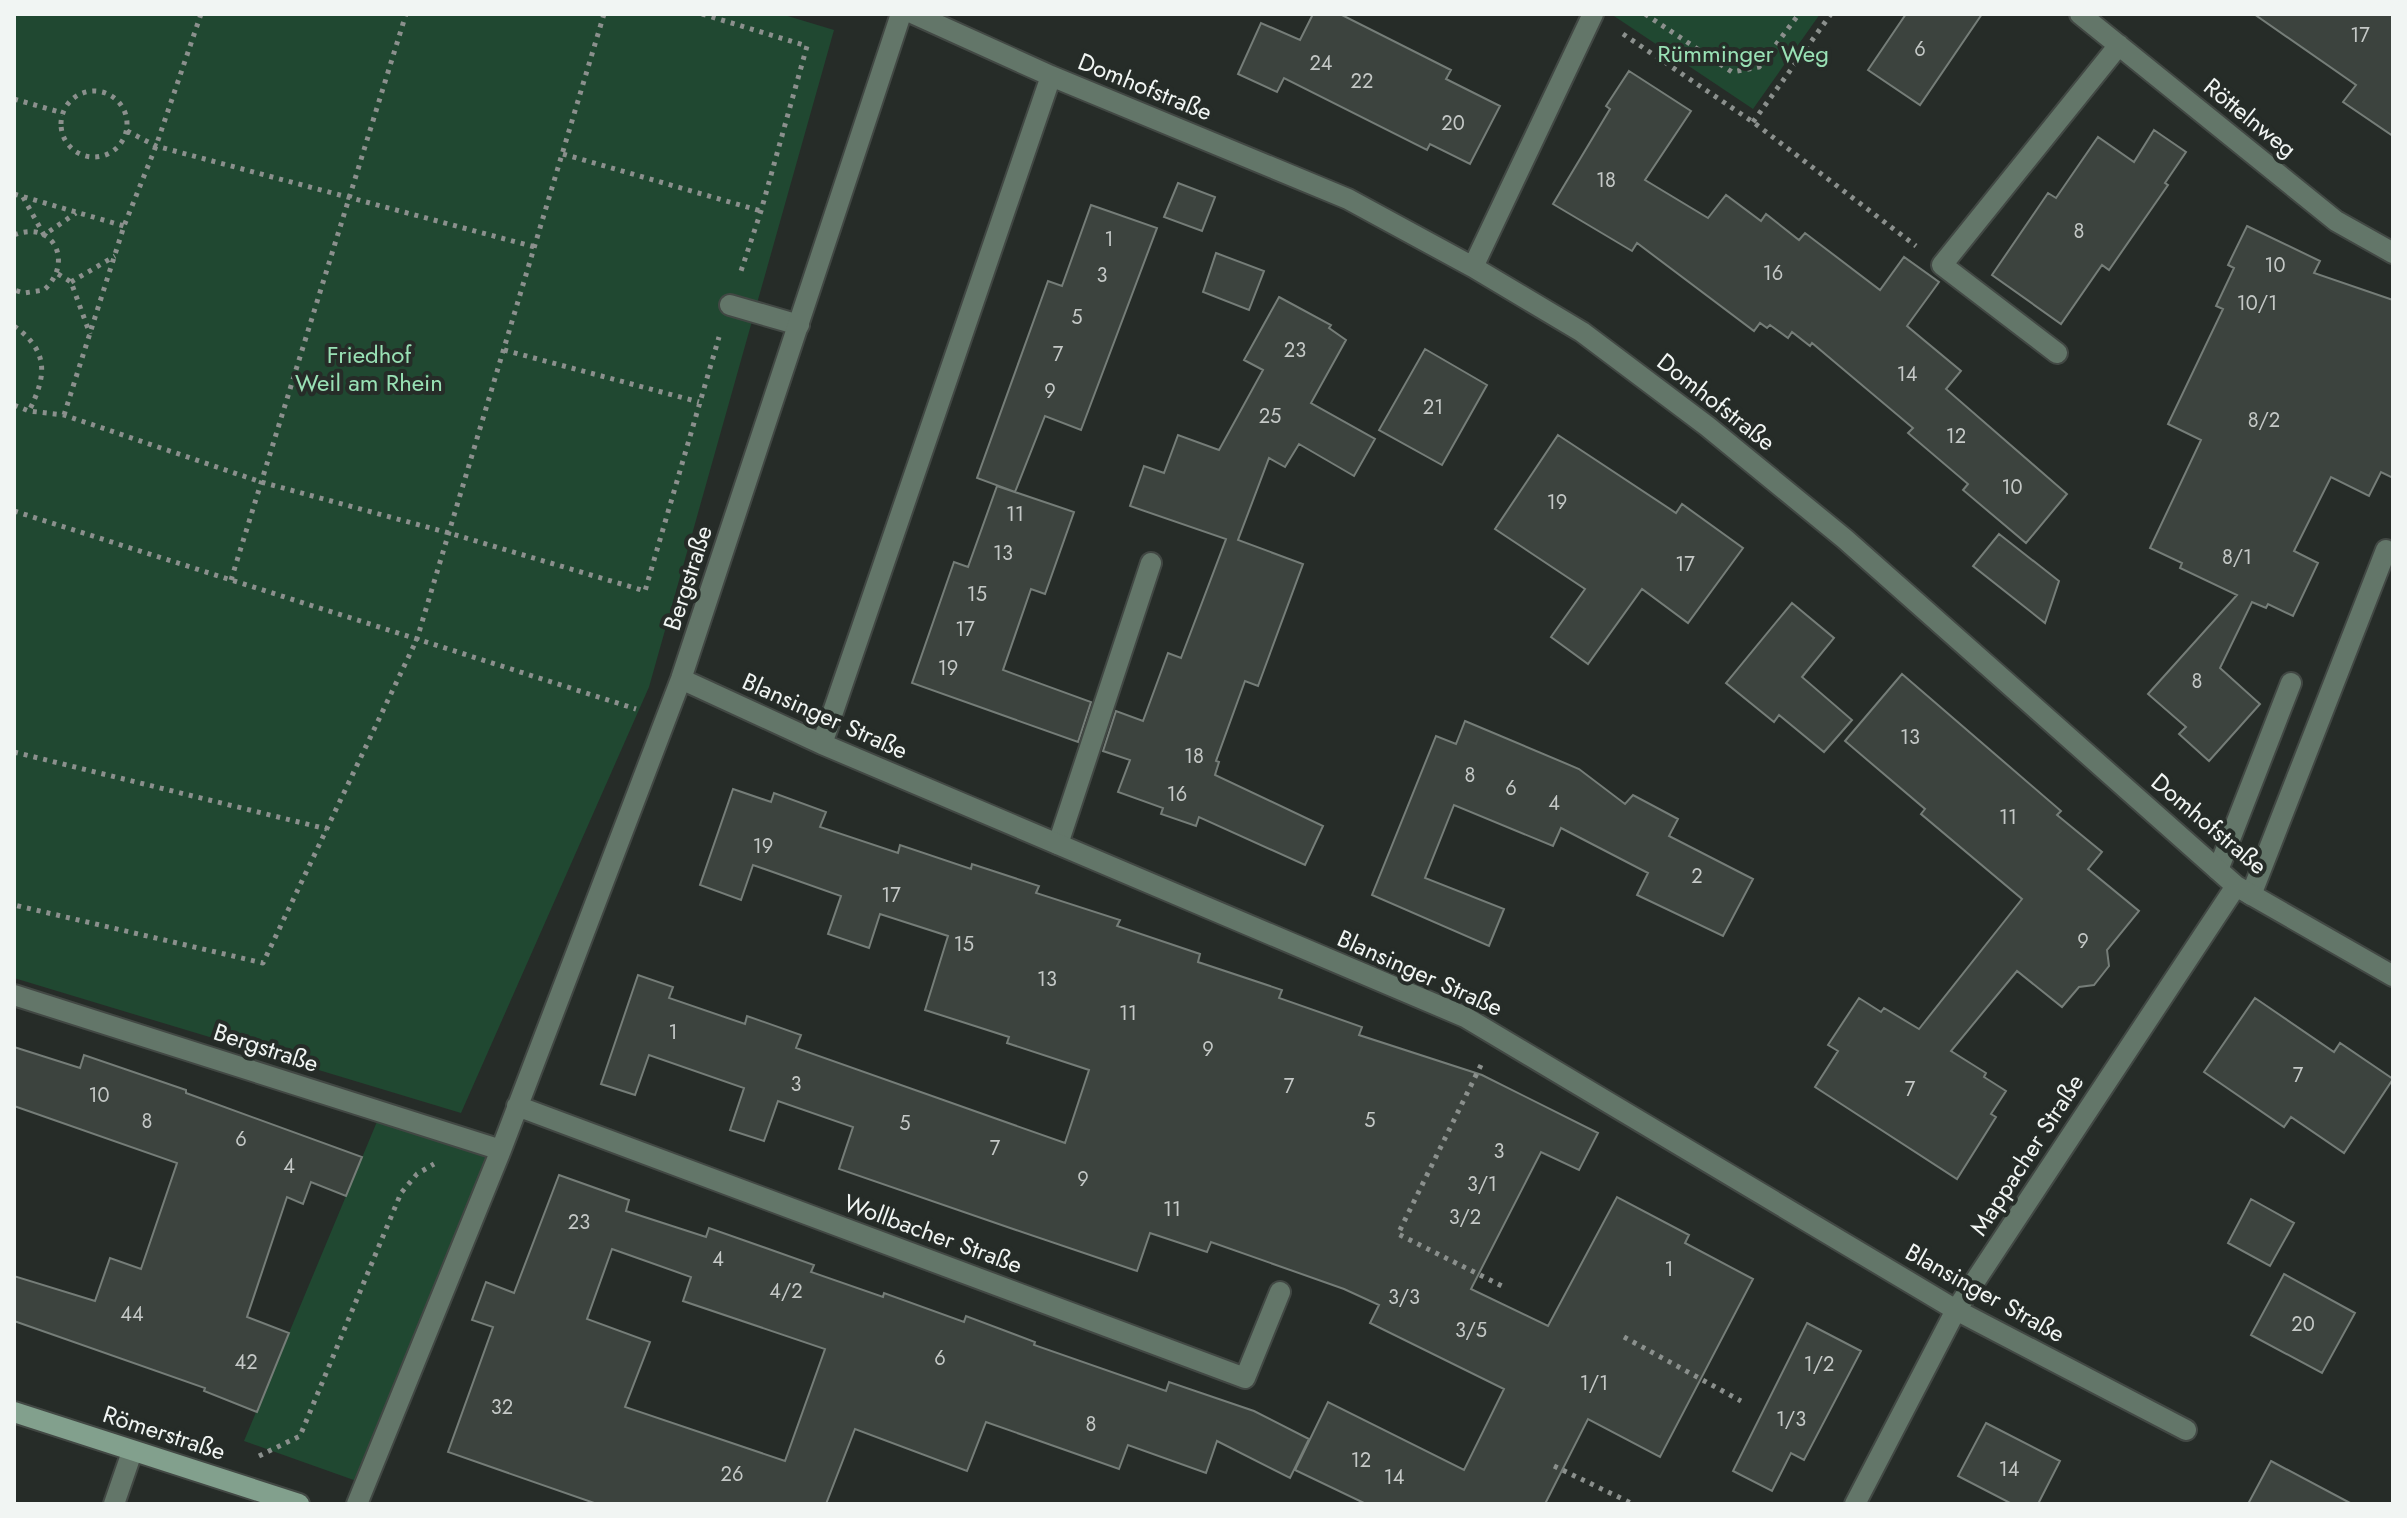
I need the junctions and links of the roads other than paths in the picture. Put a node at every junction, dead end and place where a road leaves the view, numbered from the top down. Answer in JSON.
{"nodes":[{"id":1,"x":901,"y":14,"type":"edge"},
{"id":2,"x":914,"y":14,"type":"edge"},
{"id":3,"x":1593,"y":14,"type":"edge"},
{"id":4,"x":2080,"y":14,"type":"edge"},
{"id":5,"x":2119,"y":45,"type":"junction"},
{"id":6,"x":1051,"y":76,"type":"junction"},
{"id":7,"x":2393,"y":253,"type":"edge"},
{"id":8,"x":1473,"y":267,"type":"junction"},
{"id":9,"x":730,"y":305,"type":"road end"},
{"id":10,"x":799,"y":325,"type":"junction"},
{"id":11,"x":2057,"y":353,"type":"dead end"},
{"id":12,"x":2386,"y":550,"type":"dead end"},
{"id":13,"x":1151,"y":563,"type":"dead end"},
{"id":14,"x":681,"y":679,"type":"junction"},
{"id":15,"x":2291,"y":683,"type":"dead end"},
{"id":16,"x":822,"y":744,"type":"junction"},
{"id":17,"x":1058,"y":844,"type":"junction"},
{"id":18,"x":2218,"y":870,"type":"junction"},
{"id":19,"x":2243,"y":890,"type":"junction"},
{"id":20,"x":2393,"y":976,"type":"edge"},
{"id":21,"x":14,"y":995,"type":"edge"},
{"id":22,"x":517,"y":1106,"type":"junction"},
{"id":23,"x":501,"y":1150,"type":"junction"},
{"id":24,"x":1280,"y":1292,"type":"dead end"},
{"id":25,"x":1956,"y":1310,"type":"junction"},
{"id":26,"x":14,"y":1412,"type":"edge"},
{"id":27,"x":2186,"y":1430,"type":"dead end"},
{"id":28,"x":132,"y":1452,"type":"junction"},
{"id":29,"x":114,"y":1504,"type":"edge"},
{"id":30,"x":299,"y":1504,"type":"edge"},
{"id":31,"x":357,"y":1504,"type":"edge"},
{"id":32,"x":1855,"y":1504,"type":"edge"}],
"edges":[{"from":1,"to":10,"type":"street","name":"Bergstraße"},
{"from":2,"to":6,"type":"street","name":"Domhofstraße"},
{"from":3,"to":8,"type":"street"},
{"from":4,"to":5,"type":"street","name":"Röttelnweg"},
{"from":5,"to":7,"type":"street","name":"Röttelnweg"},
{"from":5,"to":11,"type":"street"},
{"from":6,"to":8,"type":"street","name":"Domhofstraße"},
{"from":6,"to":16,"type":"street"},
{"from":8,"to":18,"type":"street","name":"Domhofstraße"},
{"from":9,"to":10,"type":"street"},
{"from":10,"to":14,"type":"street","name":"Bergstraße"},
{"from":12,"to":19,"type":"street","name":"Mappacher Straße"},
{"from":13,"to":17,"type":"street"},
{"from":14,"to":16,"type":"street","name":"Blansinger Straße"},
{"from":14,"to":22,"type":"street","name":"Bergstraße"},
{"from":15,"to":18,"type":"street"},
{"from":16,"to":17,"type":"street","name":"Blansinger Straße"},
{"from":17,"to":25,"type":"street","name":"Blansinger Straße"},
{"from":18,"to":19,"type":"street","name":"Domhofstraße"},
{"from":19,"to":20,"type":"street","name":"Domhofstraße"},
{"from":19,"to":25,"type":"street","name":"Mappacher Straße"},
{"from":21,"to":23,"type":"street","name":"Bergstraße"},
{"from":22,"to":23,"type":"street","name":"Bergstraße"},
{"from":22,"to":24,"type":"street","name":"Wollbacher Straße"},
{"from":23,"to":31,"type":"street","name":"Bergstraße"},
{"from":25,"to":27,"type":"street","name":"Blansinger Straße"},
{"from":25,"to":32,"type":"street","name":"Mappacher Straße"},
{"from":26,"to":28,"type":"street","name":"Römerstraße"},
{"from":28,"to":29,"type":"street"},
{"from":28,"to":30,"type":"street","name":"Römerstraße"}]}
